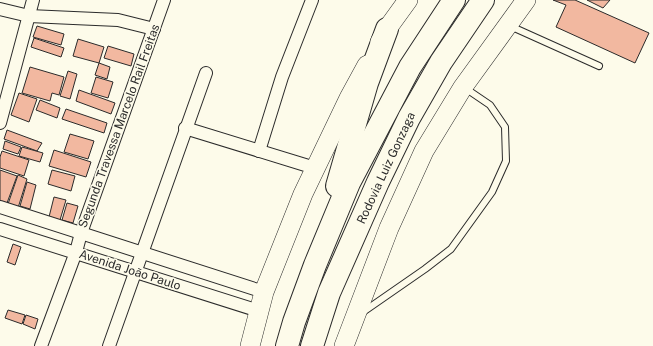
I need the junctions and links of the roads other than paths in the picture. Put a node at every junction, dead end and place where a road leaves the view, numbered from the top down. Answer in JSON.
{"nodes":[{"id":1,"x":33,"y":0,"type":"edge"},
{"id":2,"x":164,"y":0,"type":"edge"},
{"id":3,"x":312,"y":0,"type":"edge"},
{"id":4,"x":408,"y":0,"type":"edge"},
{"id":5,"x":454,"y":0,"type":"edge"},
{"id":6,"x":482,"y":0,"type":"edge"},
{"id":7,"x":497,"y":0,"type":"edge"},
{"id":8,"x":526,"y":0,"type":"edge"},
{"id":9,"x":0,"y":9,"type":"edge"},
{"id":10,"x":29,"y":16,"type":"junction"},
{"id":11,"x":507,"y":25,"type":"junction"},
{"id":12,"x":154,"y":29,"type":"junction"},
{"id":13,"x":387,"y":29,"type":"junction"},
{"id":14,"x":599,"y":66,"type":"dead end"},
{"id":15,"x":206,"y":73,"type":"dead end"},
{"id":16,"x":464,"y":87,"type":"junction"},
{"id":17,"x":0,"y":123,"type":"edge"},
{"id":18,"x":185,"y":128,"type":"junction"},
{"id":19,"x":259,"y":151,"type":"junction"},
{"id":20,"x":315,"y":168,"type":"junction"},
{"id":21,"x":378,"y":182,"type":"junction"},
{"id":22,"x":0,"y":206,"type":"edge"},
{"id":23,"x":0,"y":229,"type":"edge"},
{"id":24,"x":81,"y":233,"type":"junction"},
{"id":25,"x":76,"y":252,"type":"junction"},
{"id":26,"x":142,"y":252,"type":"junction"},
{"id":27,"x":135,"y":271,"type":"junction"},
{"id":28,"x":264,"y":292,"type":"junction"},
{"id":29,"x":259,"y":311,"type":"junction"},
{"id":30,"x":355,"y":317,"type":"junction"},
{"id":31,"x":294,"y":322,"type":"junction"},
{"id":32,"x":41,"y":346,"type":"edge"},
{"id":33,"x":109,"y":346,"type":"edge"},
{"id":34,"x":250,"y":346,"type":"edge"},
{"id":35,"x":287,"y":346,"type":"edge"},
{"id":36,"x":312,"y":346,"type":"edge"},
{"id":37,"x":344,"y":346,"type":"edge"}],
"edges":[{"from":1,"to":10,"type":"street"},
{"from":2,"to":12,"type":"street","name":"Segunda Travessa Marcelo Rail Freitas"},
{"from":3,"to":19,"type":"street"},
{"from":4,"to":13,"type":"main road"},
{"from":5,"to":31,"type":"highway","name":"Rodovia Luiz Gonzaga"},
{"from":6,"to":21,"type":"highway","name":"Rodovia Luiz Gonzaga"},
{"from":7,"to":21,"type":"highway"},
{"from":8,"to":11,"type":"main road"},
{"from":9,"to":10,"type":"street"},
{"from":10,"to":12,"type":"street"},
{"from":10,"to":17,"type":"street"},
{"from":11,"to":14,"type":"lane"},
{"from":11,"to":16,"type":"main road"},
{"from":12,"to":24,"type":"street","name":"Segunda Travessa Marcelo Rail Freitas"},
{"from":13,"to":20,"type":"main road"},
{"from":13,"to":31,"type":"highway"},
{"from":15,"to":18,"type":"street"},
{"from":16,"to":30,"type":"main road"},
{"from":16,"to":30,"type":"lane"},
{"from":18,"to":19,"type":"street"},
{"from":18,"to":26,"type":"street"},
{"from":19,"to":20,"type":"street"},
{"from":20,"to":28,"type":"main road"},
{"from":21,"to":36,"type":"highway","name":"Rodovia Luiz Gonzaga"},
{"from":22,"to":24,"type":"street"},
{"from":23,"to":25,"type":"street","name":"Avenida João Paulo"},
{"from":24,"to":25,"type":"street","name":"Segunda Travessa Marcelo Rail Freitas"},
{"from":24,"to":26,"type":"street"},
{"from":25,"to":27,"type":"street","name":"Avenida João Paulo"},
{"from":25,"to":32,"type":"street","name":"Segunda Travessa Marcelo Rail Freitas"},
{"from":26,"to":27,"type":"street"},
{"from":26,"to":28,"type":"street"},
{"from":27,"to":29,"type":"street","name":"Avenida João Paulo"},
{"from":27,"to":33,"type":"street"},
{"from":28,"to":29,"type":"main road"},
{"from":29,"to":34,"type":"main road"},
{"from":30,"to":37,"type":"main road"},
{"from":31,"to":35,"type":"highway","name":"Rodovia Luiz Gonzaga"}]}
